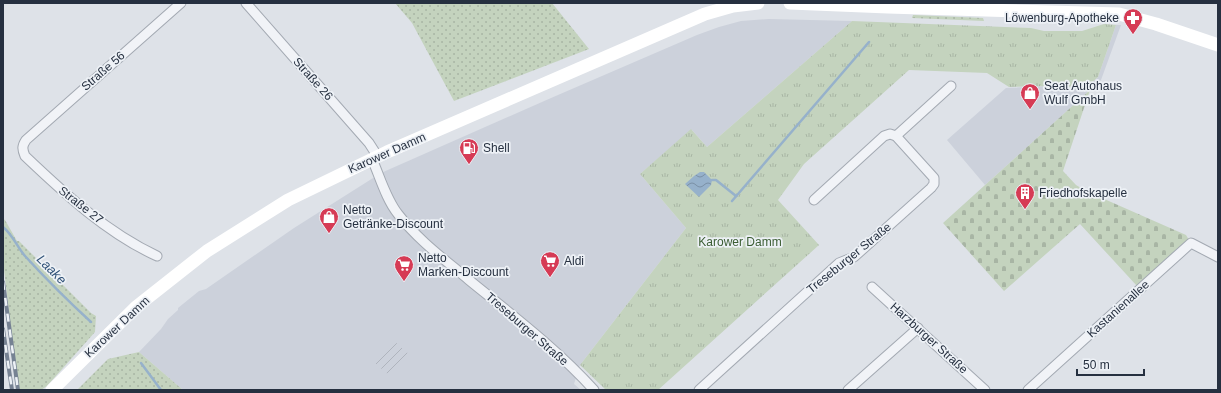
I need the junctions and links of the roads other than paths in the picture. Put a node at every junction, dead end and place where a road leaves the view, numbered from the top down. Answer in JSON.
{"nodes":[{"id":1,"x":181,"y":3,"type":"edge"},
{"id":2,"x":246,"y":3,"type":"edge"},
{"id":3,"x":758,"y":3,"type":"edge"},
{"id":4,"x":790,"y":3,"type":"edge"},
{"id":5,"x":988,"y":7,"type":"edge"},
{"id":6,"x":1218,"y":45,"type":"edge"},
{"id":7,"x":951,"y":86,"type":"dead end"},
{"id":8,"x":896,"y":136,"type":"junction"},
{"id":9,"x":26,"y":140,"type":"joint"},
{"id":10,"x":375,"y":158,"type":"junction"},
{"id":11,"x":814,"y":200,"type":"dead end"},
{"id":12,"x":157,"y":256,"type":"dead end"},
{"id":13,"x":1218,"y":256,"type":"edge"},
{"id":14,"x":872,"y":287,"type":"dead end"},
{"id":15,"x":918,"y":328,"type":"junction"},
{"id":16,"x":56,"y":385,"type":"edge"},
{"id":17,"x":594,"y":390,"type":"edge"},
{"id":18,"x":699,"y":390,"type":"edge"},
{"id":19,"x":848,"y":390,"type":"edge"},
{"id":20,"x":985,"y":390,"type":"edge"},
{"id":21,"x":1028,"y":390,"type":"edge"}],
"edges":[{"from":1,"to":9,"type":"street","name":"Straße 56"},
{"from":2,"to":10,"type":"street","name":"Straße 26"},
{"from":3,"to":10,"type":"main road","name":"Karower Damm"},
{"from":4,"to":5,"type":"main road"},
{"from":5,"to":6,"type":"main road"},
{"from":7,"to":8,"type":"street"},
{"from":8,"to":11,"type":"street"},
{"from":8,"to":18,"type":"street","name":"Treseburger Straße"},
{"from":9,"to":12,"type":"street","name":"Straße 27"},
{"from":10,"to":16,"type":"main road","name":"Karower Damm"},
{"from":10,"to":17,"type":"street","name":"Treseburger Straße"},
{"from":13,"to":21,"type":"street","name":"Kastanienallee"},
{"from":14,"to":15,"type":"street","name":"Harzburger Straße"},
{"from":15,"to":19,"type":"street"},
{"from":15,"to":20,"type":"street","name":"Harzburger Straße"}]}
